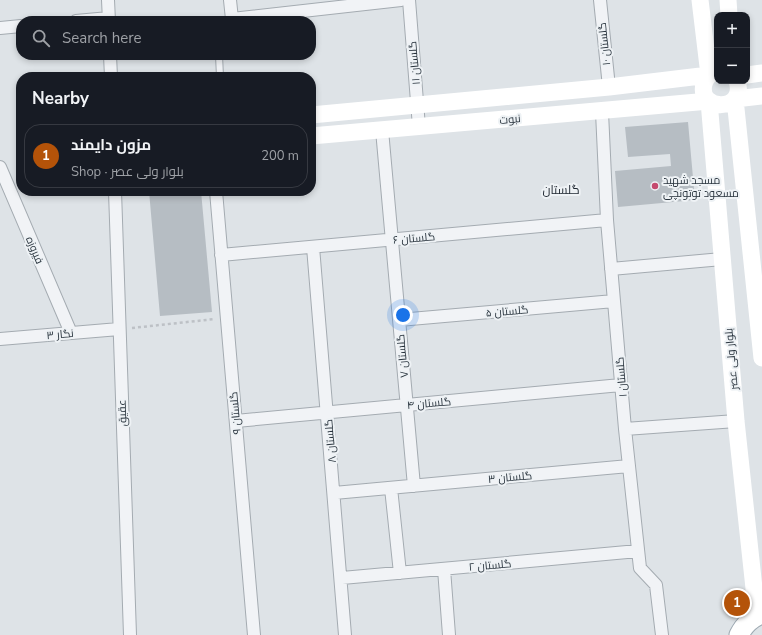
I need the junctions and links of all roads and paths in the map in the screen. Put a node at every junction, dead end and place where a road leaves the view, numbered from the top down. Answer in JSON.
{"nodes":[{"id":1,"x":108,"y":0,"type":"edge"},
{"id":2,"x":230,"y":0,"type":"edge"},
{"id":3,"x":401,"y":0,"type":"edge"},
{"id":4,"x":409,"y":0,"type":"edge"},
{"id":5,"x":600,"y":0,"type":"edge"},
{"id":6,"x":700,"y":0,"type":"edge"},
{"id":7,"x":728,"y":0,"type":"edge"},
{"id":8,"x":729,"y":12,"type":"edge"},
{"id":9,"x":109,"y":16,"type":"edge"},
{"id":10,"x":231,"y":16,"type":"edge"},
{"id":11,"x":265,"y":16,"type":"edge"},
{"id":12,"x":16,"y":26,"type":"edge"},
{"id":13,"x":0,"y":28,"type":"edge"},
{"id":14,"x":110,"y":60,"type":"edge"},
{"id":15,"x":219,"y":60,"type":"edge"},
{"id":16,"x":111,"y":72,"type":"edge"},
{"id":17,"x":220,"y":72,"type":"edge"},
{"id":18,"x":713,"y":73,"type":"edge"},
{"id":19,"x":762,"y":73,"type":"edge"},
{"id":20,"x":750,"y":74,"type":"edge"},
{"id":21,"x":737,"y":84,"type":"edge"},
{"id":22,"x":609,"y":87,"type":"junction"},
{"id":23,"x":762,"y":96,"type":"edge"},
{"id":24,"x":735,"y":99,"type":"junction"},
{"id":25,"x":710,"y":101,"type":"junction"},
{"id":26,"x":418,"y":105,"type":"junction"},
{"id":27,"x":602,"y":112,"type":"junction"},
{"id":28,"x":316,"y":115,"type":"edge"},
{"id":29,"x":419,"y":127,"type":"junction"},
{"id":30,"x":382,"y":130,"type":"junction"},
{"id":31,"x":316,"y":136,"type":"edge"},
{"id":32,"x":0,"y":167,"type":"edge"},
{"id":33,"x":115,"y":196,"type":"edge"},
{"id":34,"x":216,"y":196,"type":"edge"},
{"id":35,"x":607,"y":220,"type":"junction"},
{"id":36,"x":392,"y":240,"type":"junction"},
{"id":37,"x":313,"y":247,"type":"junction"},
{"id":38,"x":222,"y":255,"type":"junction"},
{"id":39,"x":722,"y":259,"type":"junction"},
{"id":40,"x":611,"y":269,"type":"junction"},
{"id":41,"x":614,"y":300,"type":"junction"},
{"id":42,"x":227,"y":318,"type":"junction"},
{"id":43,"x":399,"y":320,"type":"junction"},
{"id":44,"x":119,"y":329,"type":"junction"},
{"id":45,"x":71,"y":333,"type":"junction"},
{"id":46,"x":0,"y":339,"type":"edge"},
{"id":47,"x":762,"y":358,"type":"edge"},
{"id":48,"x":621,"y":385,"type":"junction"},
{"id":49,"x":407,"y":405,"type":"junction"},
{"id":50,"x":327,"y":412,"type":"junction"},
{"id":51,"x":236,"y":421,"type":"junction"},
{"id":52,"x":736,"y":421,"type":"junction"},
{"id":53,"x":625,"y":429,"type":"junction"},
{"id":54,"x":629,"y":466,"type":"junction"},
{"id":55,"x":414,"y":486,"type":"junction"},
{"id":56,"x":391,"y":488,"type":"junction"},
{"id":57,"x":334,"y":493,"type":"junction"},
{"id":58,"x":638,"y":551,"type":"junction"},
{"id":59,"x":444,"y":569,"type":"junction"},
{"id":60,"x":400,"y":573,"type":"junction"},
{"id":61,"x":342,"y":578,"type":"junction"},
{"id":62,"x":758,"y":616,"type":"edge"},
{"id":63,"x":130,"y":635,"type":"edge"},
{"id":64,"x":254,"y":635,"type":"edge"},
{"id":65,"x":345,"y":635,"type":"edge"},
{"id":66,"x":449,"y":635,"type":"edge"},
{"id":67,"x":662,"y":635,"type":"edge"},
{"id":68,"x":739,"y":635,"type":"edge"}],
"edges":[{"from":1,"to":9,"type":"street"},
{"from":2,"to":10,"type":"street"},
{"from":3,"to":11,"type":"street"},
{"from":4,"to":26,"type":"street","name":"گلستان ۱۱"},
{"from":5,"to":22,"type":"street","name":"گلستان ۱۰"},
{"from":6,"to":18,"type":"main road"},
{"from":7,"to":8,"type":"main road"},
{"from":12,"to":13,"type":"street"},
{"from":14,"to":16,"type":"street"},
{"from":15,"to":17,"type":"lane"},
{"from":18,"to":22,"type":"main road","name":"نبوت"},
{"from":18,"to":25,"type":"main road","name":"بلوار ولی عصر"},
{"from":19,"to":20,"type":"main road"},
{"from":21,"to":24,"type":"main road"},
{"from":22,"to":26,"type":"main road","name":"نبوت"},
{"from":22,"to":27,"type":"main road"},
{"from":23,"to":24,"type":"main road"},
{"from":24,"to":25,"type":"main road","name":"نبوت"},
{"from":24,"to":47,"type":"main road"},
{"from":25,"to":27,"type":"main road","name":"نبوت"},
{"from":25,"to":39,"type":"main road","name":"بلوار ولی عصر"},
{"from":26,"to":28,"type":"main road","name":"نبوت"},
{"from":26,"to":29,"type":"street","name":"گلستان ۱۱"},
{"from":27,"to":29,"type":"main road","name":"نبوت"},
{"from":27,"to":35,"type":"street","name":"گلستان ۱"},
{"from":29,"to":30,"type":"main road","name":"نبوت"},
{"from":30,"to":31,"type":"main road","name":"نبوت"},
{"from":30,"to":36,"type":"street","name":"گلستان ۷"},
{"from":32,"to":45,"type":"street","name":"فیروزه"},
{"from":33,"to":44,"type":"street","name":"عقیق"},
{"from":34,"to":38,"type":"street","name":"گلستان ۹"},
{"from":35,"to":36,"type":"street","name":"گلستان ۶"},
{"from":35,"to":40,"type":"street","name":"گلستان ۱"},
{"from":36,"to":37,"type":"street","name":"گلستان ۶"},
{"from":36,"to":43,"type":"street","name":"گلستان ۷"},
{"from":37,"to":38,"type":"street","name":"گلستان ۶"},
{"from":37,"to":50,"type":"street","name":"گلستان ۸"},
{"from":38,"to":42,"type":"street","name":"گلستان ۹"},
{"from":39,"to":40,"type":"street"},
{"from":39,"to":52,"type":"main road","name":"بلوار ولی عصر"},
{"from":40,"to":41,"type":"street","name":"گلستان ۱"},
{"from":41,"to":43,"type":"street","name":"گلستان ۵"},
{"from":41,"to":48,"type":"street","name":"گلستان ۱"},
{"from":42,"to":44,"type":"path"},
{"from":42,"to":51,"type":"street","name":"گلستان ۹"},
{"from":43,"to":49,"type":"street","name":"گلستان ۷"},
{"from":44,"to":45,"type":"street","name":"نگار ۳"},
{"from":44,"to":63,"type":"street","name":"عقیق"},
{"from":45,"to":46,"type":"street","name":"نگار ۳"},
{"from":48,"to":49,"type":"street","name":"گلستان ۴"},
{"from":48,"to":53,"type":"street","name":"گلستان ۱"},
{"from":49,"to":50,"type":"street","name":"گلستان ۴"},
{"from":49,"to":55,"type":"street","name":"گلستان ۷"},
{"from":50,"to":51,"type":"street","name":"گلستان ۴"},
{"from":50,"to":57,"type":"street","name":"گلستان ۸"},
{"from":51,"to":64,"type":"street","name":"گلستان ۹"},
{"from":52,"to":53,"type":"street"},
{"from":52,"to":62,"type":"main road","name":"بلوار ولی عصر"},
{"from":53,"to":54,"type":"street","name":"گلستان ۱"},
{"from":54,"to":55,"type":"street","name":"گلستان ۳"},
{"from":54,"to":58,"type":"street","name":"گلستان ۱"},
{"from":55,"to":56,"type":"street","name":"گلستان ۳"},
{"from":56,"to":57,"type":"street","name":"گلستان ۳"},
{"from":56,"to":60,"type":"street"},
{"from":57,"to":61,"type":"street","name":"گلستان ۸"},
{"from":58,"to":59,"type":"street","name":"گلستان ۲"},
{"from":58,"to":67,"type":"street","name":"گلستان ۱"},
{"from":59,"to":60,"type":"street","name":"گلستان ۲"},
{"from":59,"to":66,"type":"street"},
{"from":60,"to":61,"type":"street","name":"گلستان ۲"},
{"from":61,"to":65,"type":"street","name":"گلستان ۸"},
{"from":62,"to":68,"type":"main road"}]}
